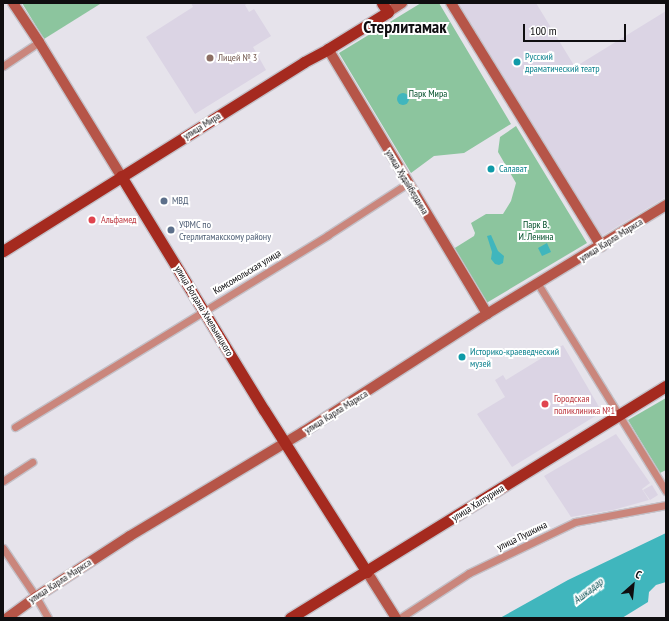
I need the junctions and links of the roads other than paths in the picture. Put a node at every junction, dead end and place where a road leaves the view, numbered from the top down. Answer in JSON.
{"nodes":[{"id":1,"x":13,"y":3,"type":"edge"},
{"id":2,"x":375,"y":3,"type":"edge"},
{"id":3,"x":402,"y":3,"type":"edge"},
{"id":4,"x":451,"y":3,"type":"edge"},
{"id":5,"x":384,"y":10,"type":"edge"},
{"id":6,"x":39,"y":42,"type":"junction"},
{"id":7,"x":328,"y":49,"type":"junction"},
{"id":8,"x":3,"y":66,"type":"edge"},
{"id":9,"x":122,"y":176,"type":"junction"},
{"id":10,"x":408,"y":183,"type":"junction"},
{"id":11,"x":666,"y":205,"type":"edge"},
{"id":12,"x":600,"y":246,"type":"junction"},
{"id":13,"x":3,"y":250,"type":"edge"},
{"id":14,"x":538,"y":284,"type":"junction"},
{"id":15,"x":203,"y":310,"type":"junction"},
{"id":16,"x":487,"y":314,"type":"junction"},
{"id":17,"x":666,"y":386,"type":"edge"},
{"id":18,"x":619,"y":416,"type":"junction"},
{"id":19,"x":15,"y":427,"type":"dead end"},
{"id":20,"x":285,"y":444,"type":"junction"},
{"id":21,"x":32,"y":462,"type":"dead end"},
{"id":22,"x":3,"y":481,"type":"edge"},
{"id":23,"x":666,"y":491,"type":"edge"},
{"id":24,"x":666,"y":505,"type":"edge"},
{"id":25,"x":3,"y":548,"type":"edge"},
{"id":26,"x":367,"y":572,"type":"junction"},
{"id":27,"x":36,"y":597,"type":"junction"},
{"id":28,"x":7,"y":618,"type":"edge"},
{"id":29,"x":48,"y":618,"type":"edge"},
{"id":30,"x":290,"y":618,"type":"edge"},
{"id":31,"x":396,"y":618,"type":"edge"},
{"id":32,"x":400,"y":618,"type":"edge"}],
"edges":[{"from":1,"to":6,"type":"street","name":"улица Богдана Хмельницкого"},
{"from":2,"to":5,"type":"main road"},
{"from":3,"to":5,"type":"street","name":"улица Мира"},
{"from":4,"to":12,"type":"street"},
{"from":5,"to":7,"type":"main road","name":"улица Мира"},
{"from":6,"to":8,"type":"street"},
{"from":6,"to":9,"type":"street","name":"улица Богдана Хмельницкого"},
{"from":7,"to":9,"type":"main road","name":"улица Мира"},
{"from":7,"to":10,"type":"street","name":"улица Худайбердина"},
{"from":9,"to":13,"type":"main road","name":"улица Мира"},
{"from":9,"to":15,"type":"main road","name":"улица Богдана Хмельницкого"},
{"from":10,"to":15,"type":"street","name":"Комсомольская улица"},
{"from":10,"to":16,"type":"street","name":"улица Худайбердина"},
{"from":11,"to":12,"type":"street","name":"улица Карла Маркса"},
{"from":12,"to":14,"type":"street","name":"улица Карла Маркса"},
{"from":14,"to":16,"type":"street","name":"улица Карла Маркса"},
{"from":14,"to":18,"type":"street"},
{"from":15,"to":19,"type":"street","name":"Комсомольская улица"},
{"from":15,"to":20,"type":"main road","name":"улица Богдана Хмельницкого"},
{"from":16,"to":20,"type":"street","name":"улица Карла Маркса"},
{"from":17,"to":18,"type":"main road","name":"улица Халтурина"},
{"from":18,"to":23,"type":"street"},
{"from":18,"to":26,"type":"main road","name":"улица Халтурина"},
{"from":20,"to":26,"type":"main road","name":"улица Богдана Хмельницкого"},
{"from":20,"to":27,"type":"street","name":"улица Карла Маркса"},
{"from":21,"to":22,"type":"street"},
{"from":24,"to":32,"type":"street","name":"улица Пушкина"},
{"from":25,"to":27,"type":"street"},
{"from":26,"to":30,"type":"main road","name":"улица Халтурина"},
{"from":26,"to":31,"type":"street","name":"улица Богдана Хмельницкого"},
{"from":27,"to":28,"type":"street","name":"улица Карла Маркса"},
{"from":27,"to":29,"type":"street"}]}
